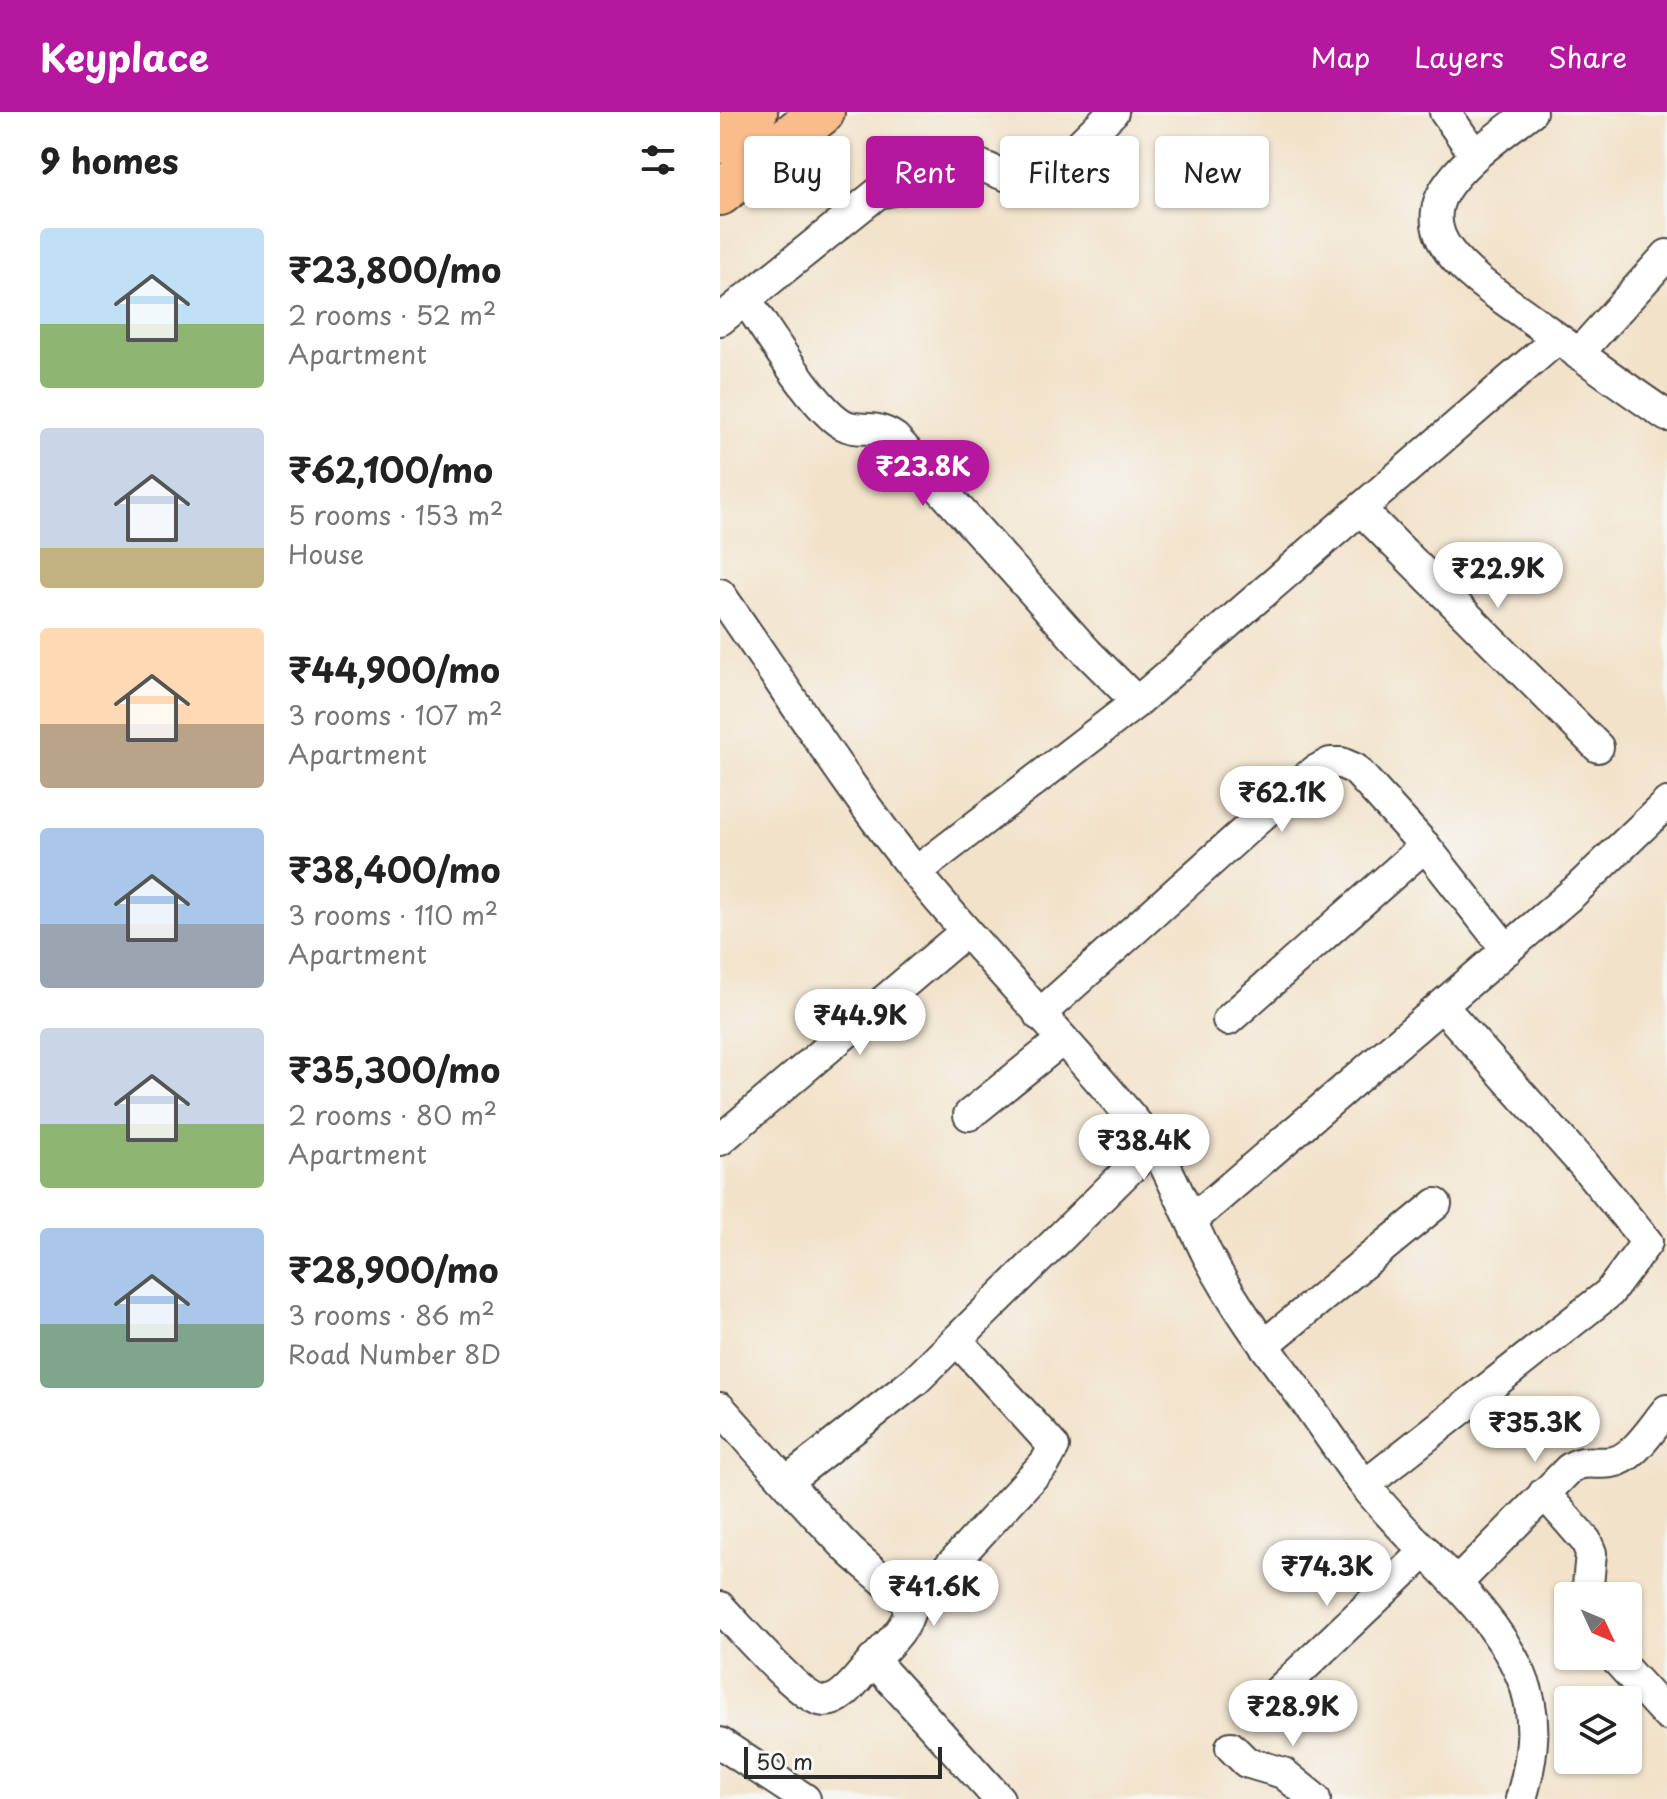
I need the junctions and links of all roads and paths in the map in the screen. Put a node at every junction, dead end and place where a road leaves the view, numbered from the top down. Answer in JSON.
{"nodes":[{"id":1,"x":755,"y":112,"type":"edge"},
{"id":2,"x":822,"y":112,"type":"edge"},
{"id":3,"x":1113,"y":112,"type":"edge"},
{"id":4,"x":1445,"y":112,"type":"edge"},
{"id":5,"x":1531,"y":112,"type":"edge"},
{"id":6,"x":720,"y":141,"type":"edge"},
{"id":7,"x":1475,"y":155,"type":"junction"},
{"id":8,"x":720,"y":193,"type":"edge"},
{"id":9,"x":1667,"y":255,"type":"edge"},
{"id":10,"x":745,"y":299,"type":"junction"},
{"id":11,"x":720,"y":320,"type":"edge"},
{"id":12,"x":1568,"y":346,"type":"junction"},
{"id":13,"x":1667,"y":416,"type":"edge"},
{"id":14,"x":1361,"y":510,"type":"junction"},
{"id":15,"x":720,"y":594,"type":"edge"},
{"id":16,"x":1137,"y":702,"type":"junction"},
{"id":17,"x":1598,"y":747,"type":"dead end"},
{"id":18,"x":1665,"y":809,"type":"edge"},
{"id":19,"x":1425,"y":846,"type":"junction"},
{"id":20,"x":916,"y":872,"type":"junction"},
{"id":21,"x":965,"y":932,"type":"junction"},
{"id":22,"x":1507,"y":950,"type":"junction"},
{"id":23,"x":1442,"y":1006,"type":"junction"},
{"id":24,"x":1039,"y":1015,"type":"junction"},
{"id":25,"x":1228,"y":1020,"type":"dead end"},
{"id":26,"x":1062,"y":1040,"type":"junction"},
{"id":27,"x":969,"y":1115,"type":"dead end"},
{"id":28,"x":720,"y":1140,"type":"edge"},
{"id":29,"x":1154,"y":1145,"type":"junction"},
{"id":30,"x":1436,"y":1204,"type":"dead end"},
{"id":31,"x":1192,"y":1220,"type":"junction"},
{"id":32,"x":957,"y":1340,"type":"junction"},
{"id":33,"x":1264,"y":1345,"type":"junction"},
{"id":34,"x":720,"y":1408,"type":"edge"},
{"id":35,"x":1667,"y":1410,"type":"edge"},
{"id":36,"x":787,"y":1481,"type":"junction"},
{"id":37,"x":1365,"y":1485,"type":"junction"},
{"id":38,"x":1544,"y":1493,"type":"junction"},
{"id":39,"x":1426,"y":1551,"type":"junction"},
{"id":40,"x":1588,"y":1582,"type":"edge"},
{"id":41,"x":1456,"y":1584,"type":"junction"},
{"id":42,"x":720,"y":1607,"type":"edge"},
{"id":43,"x":910,"y":1609,"type":"junction"},
{"id":44,"x":873,"y":1660,"type":"junction"},
{"id":45,"x":1626,"y":1670,"type":"edge"},
{"id":46,"x":1265,"y":1704,"type":"dead end"},
{"id":47,"x":1667,"y":1715,"type":"edge"},
{"id":48,"x":720,"y":1743,"type":"edge"},
{"id":49,"x":1231,"y":1747,"type":"dead end"},
{"id":50,"x":805,"y":1799,"type":"edge"},
{"id":51,"x":999,"y":1799,"type":"edge"},
{"id":52,"x":1315,"y":1799,"type":"edge"},
{"id":53,"x":1521,"y":1799,"type":"edge"}],
"edges":[{"from":1,"to":6,"type":"highway"},
{"from":2,"to":8,"type":"highway"},
{"from":3,"to":10,"type":"street"},
{"from":4,"to":7,"type":"street"},
{"from":5,"to":7,"type":"street"},
{"from":7,"to":12,"type":"street"},
{"from":9,"to":12,"type":"street"},
{"from":10,"to":11,"type":"street"},
{"from":10,"to":16,"type":"street"},
{"from":12,"to":13,"type":"street"},
{"from":12,"to":14,"type":"street"},
{"from":14,"to":16,"type":"street"},
{"from":14,"to":17,"type":"street"},
{"from":15,"to":20,"type":"street"},
{"from":16,"to":20,"type":"street"},
{"from":18,"to":22,"type":"street"},
{"from":19,"to":22,"type":"street"},
{"from":19,"to":24,"type":"street"},
{"from":19,"to":25,"type":"street"},
{"from":20,"to":21,"type":"street"},
{"from":21,"to":24,"type":"street"},
{"from":21,"to":28,"type":"street"},
{"from":22,"to":23,"type":"street"},
{"from":23,"to":31,"type":"street"},
{"from":23,"to":37,"type":"street"},
{"from":24,"to":26,"type":"street"},
{"from":26,"to":27,"type":"street"},
{"from":26,"to":29,"type":"street"},
{"from":29,"to":31,"type":"street"},
{"from":29,"to":32,"type":"street"},
{"from":30,"to":33,"type":"street"},
{"from":31,"to":33,"type":"street"},
{"from":32,"to":36,"type":"street"},
{"from":32,"to":43,"type":"street"},
{"from":33,"to":37,"type":"street"},
{"from":34,"to":36,"type":"street"},
{"from":35,"to":38,"type":"street"},
{"from":36,"to":43,"type":"street"},
{"from":37,"to":39,"type":"street"},
{"from":38,"to":40,"type":"street"},
{"from":38,"to":41,"type":"street"},
{"from":39,"to":41,"type":"street"},
{"from":39,"to":46,"type":"street"},
{"from":41,"to":53,"type":"street"},
{"from":42,"to":44,"type":"street"},
{"from":43,"to":44,"type":"street"},
{"from":44,"to":51,"type":"street"},
{"from":45,"to":47,"type":"street"},
{"from":48,"to":50,"type":"street"},
{"from":49,"to":52,"type":"street"}]}
